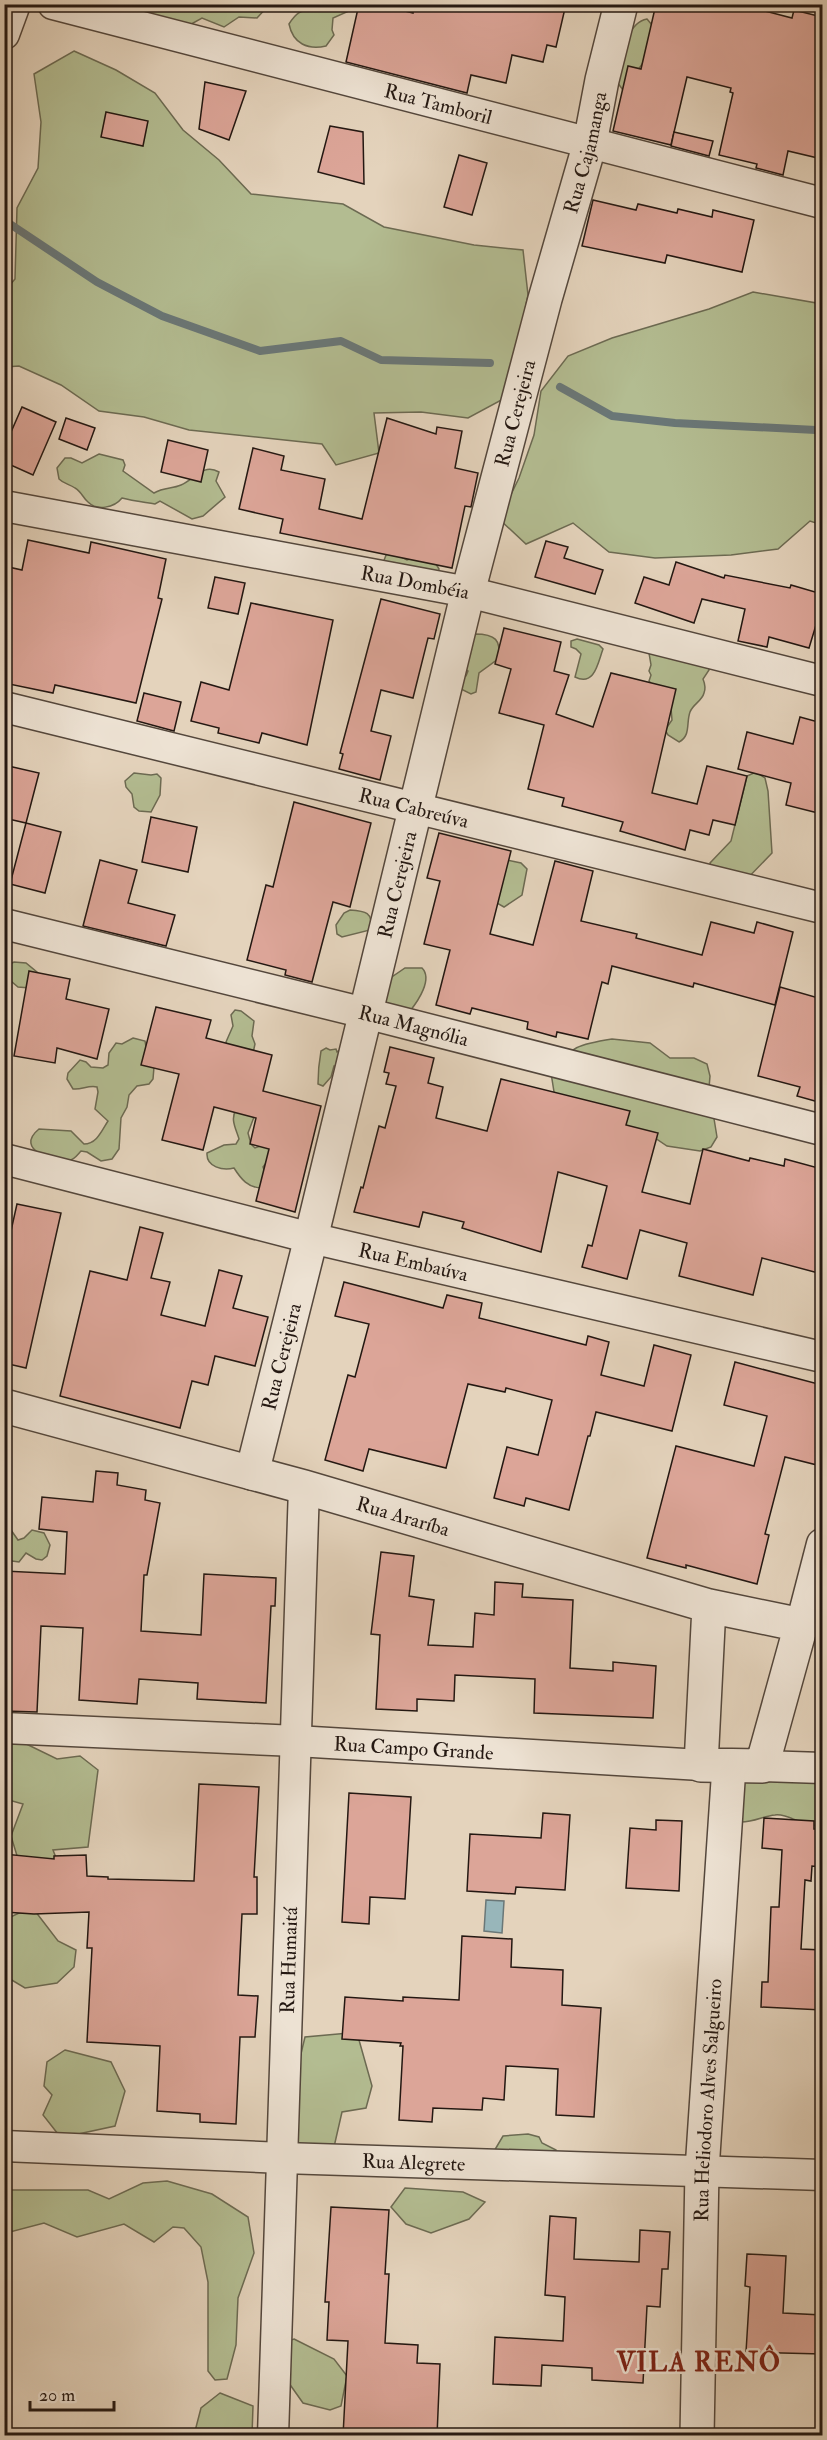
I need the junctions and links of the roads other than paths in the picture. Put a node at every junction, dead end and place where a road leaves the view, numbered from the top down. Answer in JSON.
{"nodes":[{"id":1,"x":15,"y":4,"type":"edge"},
{"id":2,"x":53,"y":4,"type":"edge"},
{"id":3,"x":621,"y":4,"type":"edge"},
{"id":4,"x":4,"y":34,"type":"edge"},
{"id":5,"x":590,"y":143,"type":"junction"},
{"id":6,"x":822,"y":203,"type":"edge"},
{"id":7,"x":544,"y":299,"type":"joint"},
{"id":8,"x":4,"y":506,"type":"edge"},
{"id":9,"x":468,"y":592,"type":"junction"},
{"id":10,"x":822,"y":681,"type":"edge"},
{"id":11,"x":4,"y":707,"type":"edge"},
{"id":12,"x":415,"y":808,"type":"junction"},
{"id":13,"x":822,"y":908,"type":"edge"},
{"id":14,"x":4,"y":924,"type":"edge"},
{"id":15,"x":364,"y":1013,"type":"junction"},
{"id":16,"x":822,"y":1130,"type":"edge"},
{"id":17,"x":4,"y":1159,"type":"edge"},
{"id":18,"x":311,"y":1238,"type":"junction"},
{"id":19,"x":822,"y":1357,"type":"edge"},
{"id":20,"x":4,"y":1407,"type":"edge"},
{"id":21,"x":252,"y":1473,"type":"junction"},
{"id":22,"x":304,"y":1487,"type":"junction"},
{"id":23,"x":822,"y":1544,"type":"edge"},
{"id":24,"x":709,"y":1606,"type":"junction"},
{"id":25,"x":801,"y":1625,"type":"junction"},
{"id":26,"x":4,"y":1728,"type":"edge"},
{"id":27,"x":296,"y":1741,"type":"junction"},
{"id":28,"x":715,"y":1765,"type":"junction"},
{"id":29,"x":762,"y":1766,"type":"junction"},
{"id":30,"x":822,"y":1768,"type":"edge"},
{"id":31,"x":4,"y":2146,"type":"edge"},
{"id":32,"x":283,"y":2158,"type":"junction"},
{"id":33,"x":702,"y":2170,"type":"junction"},
{"id":34,"x":822,"y":2175,"type":"edge"},
{"id":35,"x":273,"y":2436,"type":"edge"},
{"id":36,"x":697,"y":2436,"type":"edge"}],
"edges":[{"from":1,"to":4,"type":"street"},
{"from":2,"to":5,"type":"street","name":"Rua Tamboril"},
{"from":3,"to":5,"type":"street","name":"Rua Cajamanga"},
{"from":5,"to":6,"type":"street","name":"Rua Tamboril"},
{"from":5,"to":7,"type":"street","name":"Rua Cajamanga"},
{"from":7,"to":9,"type":"street","name":"Rua Cerejeira"},
{"from":8,"to":9,"type":"street","name":"Rua Dombéia"},
{"from":9,"to":10,"type":"street","name":"Rua Dombéia"},
{"from":9,"to":12,"type":"street","name":"Rua Cerejeira"},
{"from":11,"to":12,"type":"street","name":"Rua Cabreúva"},
{"from":12,"to":13,"type":"street","name":"Rua Cabreúva"},
{"from":12,"to":15,"type":"street","name":"Rua Cerejeira"},
{"from":14,"to":15,"type":"street","name":"Rua Magnólia"},
{"from":15,"to":16,"type":"street","name":"Rua Magnólia"},
{"from":15,"to":18,"type":"street","name":"Rua Cerejeira"},
{"from":17,"to":18,"type":"street","name":"Rua Embaúva"},
{"from":18,"to":19,"type":"street","name":"Rua Embaúva"},
{"from":18,"to":21,"type":"street","name":"Rua Cerejeira"},
{"from":20,"to":21,"type":"street","name":"Rua Araríba"},
{"from":21,"to":22,"type":"street","name":"Rua Araríba"},
{"from":22,"to":24,"type":"street","name":"Rua Araríba"},
{"from":22,"to":27,"type":"street","name":"Rua Humaitá"},
{"from":23,"to":25,"type":"street"},
{"from":24,"to":25,"type":"street","name":"Rua Araríba"},
{"from":24,"to":28,"type":"street","name":"Rua Heliodoro Alves Salgueiro"},
{"from":25,"to":29,"type":"street"},
{"from":26,"to":27,"type":"street","name":"Rua Campo Grande"},
{"from":27,"to":28,"type":"street","name":"Rua Campo Grande"},
{"from":27,"to":32,"type":"street","name":"Rua Humaitá"},
{"from":28,"to":29,"type":"street","name":"Rua Campo Grande"},
{"from":28,"to":33,"type":"street","name":"Rua Heliodoro Alves Salgueiro"},
{"from":29,"to":30,"type":"street","name":"Rua Campo Grande"},
{"from":31,"to":32,"type":"street","name":"Rua Alegrete"},
{"from":32,"to":33,"type":"street","name":"Rua Alegrete"},
{"from":32,"to":35,"type":"street","name":"Rua Humaitá"},
{"from":33,"to":34,"type":"street","name":"Rua Alegrete"},
{"from":33,"to":36,"type":"street","name":"Rua Heliodoro Alves Salgueiro"}]}
